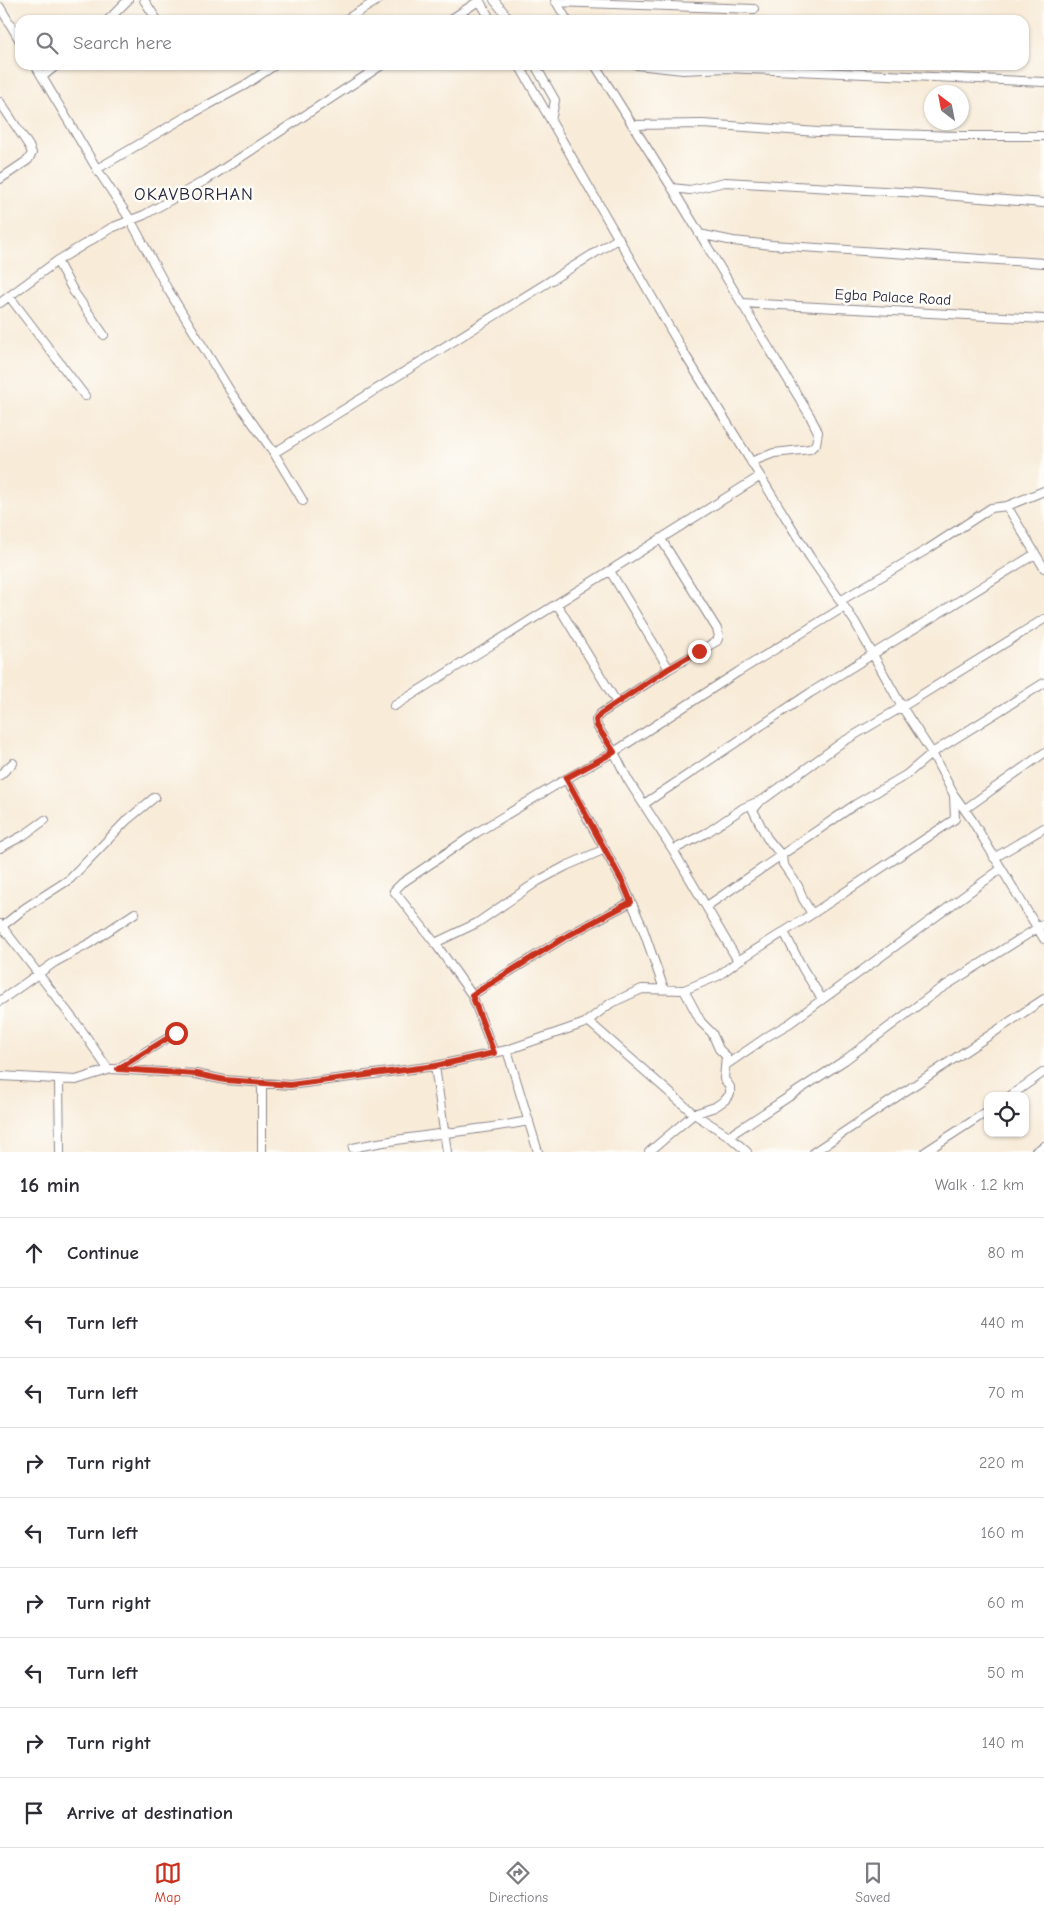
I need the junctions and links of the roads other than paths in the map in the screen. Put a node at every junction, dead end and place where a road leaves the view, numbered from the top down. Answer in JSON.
{"nodes":[{"id":1,"x":128,"y":0,"type":"edge"},
{"id":2,"x":144,"y":0,"type":"edge"},
{"id":3,"x":378,"y":0,"type":"edge"},
{"id":4,"x":479,"y":0,"type":"edge"},
{"id":5,"x":494,"y":0,"type":"edge"},
{"id":6,"x":555,"y":1,"type":"edge"},
{"id":7,"x":0,"y":7,"type":"edge"},
{"id":8,"x":754,"y":9,"type":"dead end"},
{"id":9,"x":113,"y":15,"type":"edge"},
{"id":10,"x":154,"y":15,"type":"edge"},
{"id":11,"x":353,"y":15,"type":"edge"},
{"id":12,"x":457,"y":15,"type":"edge"},
{"id":13,"x":488,"y":15,"type":"edge"},
{"id":14,"x":506,"y":15,"type":"edge"},
{"id":15,"x":564,"y":15,"type":"edge"},
{"id":16,"x":15,"y":32,"type":"edge"},
{"id":17,"x":38,"y":70,"type":"edge"},
{"id":18,"x":51,"y":70,"type":"edge"},
{"id":19,"x":268,"y":70,"type":"edge"},
{"id":20,"x":374,"y":70,"type":"edge"},
{"id":21,"x":522,"y":70,"type":"edge"},
{"id":22,"x":538,"y":70,"type":"edge"},
{"id":23,"x":598,"y":70,"type":"edge"},
{"id":24,"x":771,"y":70,"type":"edge"},
{"id":25,"x":42,"y":77,"type":"junction"},
{"id":26,"x":1044,"y":82,"type":"edge"},
{"id":27,"x":0,"y":102,"type":"edge"},
{"id":28,"x":551,"y":121,"type":"junction"},
{"id":29,"x":632,"y":125,"type":"junction"},
{"id":30,"x":1044,"y":136,"type":"edge"},
{"id":31,"x":97,"y":169,"type":"junction"},
{"id":32,"x":0,"y":179,"type":"edge"},
{"id":33,"x":672,"y":188,"type":"junction"},
{"id":34,"x":1044,"y":203,"type":"edge"},
{"id":35,"x":131,"y":221,"type":"junction"},
{"id":36,"x":699,"y":234,"type":"junction"},
{"id":37,"x":619,"y":238,"type":"junction"},
{"id":38,"x":57,"y":261,"type":"junction"},
{"id":39,"x":1044,"y":263,"type":"edge"},
{"id":40,"x":9,"y":296,"type":"junction"},
{"id":41,"x":0,"y":303,"type":"edge"},
{"id":42,"x":741,"y":303,"type":"junction"},
{"id":43,"x":1044,"y":319,"type":"edge"},
{"id":44,"x":104,"y":335,"type":"dead end"},
{"id":45,"x":85,"y":396,"type":"dead end"},
{"id":46,"x":274,"y":453,"type":"junction"},
{"id":47,"x":751,"y":462,"type":"junction"},
{"id":48,"x":759,"y":477,"type":"junction"},
{"id":49,"x":1044,"y":491,"type":"edge"},
{"id":50,"x":303,"y":501,"type":"dead end"},
{"id":51,"x":1007,"y":506,"type":"junction"},
{"id":52,"x":661,"y":539,"type":"junction"},
{"id":53,"x":1035,"y":554,"type":"junction"},
{"id":54,"x":1044,"y":568,"type":"edge"},
{"id":55,"x":610,"y":571,"type":"junction"},
{"id":56,"x":558,"y":604,"type":"junction"},
{"id":57,"x":842,"y":604,"type":"junction"},
{"id":58,"x":1044,"y":619,"type":"edge"},
{"id":59,"x":872,"y":654,"type":"junction"},
{"id":60,"x":668,"y":669,"type":"junction"},
{"id":61,"x":1044,"y":683,"type":"edge"},
{"id":62,"x":617,"y":702,"type":"junction"},
{"id":63,"x":394,"y":706,"type":"dead end"},
{"id":64,"x":902,"y":707,"type":"junction"},
{"id":65,"x":614,"y":752,"type":"junction"},
{"id":66,"x":832,"y":752,"type":"dead end"},
{"id":67,"x":932,"y":753,"type":"junction"},
{"id":68,"x":1044,"y":753,"type":"edge"},
{"id":69,"x":13,"y":763,"type":"dead end"},
{"id":70,"x":0,"y":775,"type":"edge"},
{"id":71,"x":566,"y":778,"type":"junction"},
{"id":72,"x":954,"y":794,"type":"junction"},
{"id":73,"x":155,"y":797,"type":"dead end"},
{"id":74,"x":644,"y":804,"type":"junction"},
{"id":75,"x":965,"y":809,"type":"junction"},
{"id":76,"x":955,"y":819,"type":"junction"},
{"id":77,"x":45,"y":820,"type":"dead end"},
{"id":78,"x":972,"y":820,"type":"junction"},
{"id":79,"x":1044,"y":828,"type":"edge"},
{"id":80,"x":0,"y":848,"type":"edge"},
{"id":81,"x":605,"y":850,"type":"junction"},
{"id":82,"x":673,"y":850,"type":"junction"},
{"id":83,"x":782,"y":856,"type":"junction"},
{"id":84,"x":994,"y":858,"type":"junction"},
{"id":85,"x":1001,"y":869,"type":"junction"},
{"id":86,"x":631,"y":902,"type":"junction"},
{"id":87,"x":707,"y":906,"type":"junction"},
{"id":88,"x":135,"y":913,"type":"dead end"},
{"id":89,"x":812,"y":914,"type":"junction"},
{"id":90,"x":1,"y":926,"type":"edge"},
{"id":91,"x":1040,"y":926,"type":"edge"},
{"id":92,"x":784,"y":932,"type":"junction"},
{"id":93,"x":1044,"y":939,"type":"edge"},
{"id":94,"x":435,"y":943,"type":"junction"},
{"id":95,"x":738,"y":961,"type":"junction"},
{"id":96,"x":39,"y":974,"type":"junction"},
{"id":97,"x":664,"y":988,"type":"junction"},
{"id":98,"x":684,"y":990,"type":"junction"},
{"id":99,"x":472,"y":995,"type":"junction"},
{"id":100,"x":822,"y":999,"type":"junction"},
{"id":101,"x":1044,"y":999,"type":"edge"},
{"id":102,"x":0,"y":1001,"type":"edge"},
{"id":103,"x":588,"y":1021,"type":"junction"},
{"id":104,"x":176,"y":1033,"type":"dead end"},
{"id":105,"x":507,"y":1050,"type":"junction"},
{"id":106,"x":494,"y":1053,"type":"junction"},
{"id":107,"x":726,"y":1065,"type":"junction"},
{"id":108,"x":435,"y":1066,"type":"junction"},
{"id":109,"x":118,"y":1069,"type":"junction"},
{"id":110,"x":108,"y":1070,"type":"junction"},
{"id":111,"x":1044,"y":1072,"type":"edge"},
{"id":112,"x":0,"y":1076,"type":"edge"},
{"id":113,"x":59,"y":1080,"type":"junction"},
{"id":114,"x":262,"y":1082,"type":"junction"},
{"id":115,"x":1016,"y":1092,"type":"edge"},
{"id":116,"x":694,"y":1114,"type":"junction"},
{"id":117,"x":984,"y":1114,"type":"edge"},
{"id":118,"x":529,"y":1120,"type":"junction"},
{"id":119,"x":445,"y":1134,"type":"junction"},
{"id":120,"x":729,"y":1136,"type":"junction"},
{"id":121,"x":1044,"y":1146,"type":"edge"},
{"id":122,"x":353,"y":1148,"type":"dead end"},
{"id":123,"x":744,"y":1151,"type":"edge"},
{"id":124,"x":60,"y":1152,"type":"edge"},
{"id":125,"x":262,"y":1152,"type":"edge"},
{"id":126,"x":447,"y":1152,"type":"edge"},
{"id":127,"x":538,"y":1152,"type":"edge"},
{"id":128,"x":649,"y":1152,"type":"edge"},
{"id":129,"x":814,"y":1152,"type":"edge"},
{"id":130,"x":925,"y":1152,"type":"edge"},
{"id":131,"x":1036,"y":1152,"type":"edge"}],
"edges":[{"from":1,"to":9,"type":"street"},
{"from":2,"to":10,"type":"street"},
{"from":3,"to":11,"type":"street"},
{"from":4,"to":12,"type":"street"},
{"from":4,"to":13,"type":"street"},
{"from":5,"to":14,"type":"street"},
{"from":6,"to":8,"type":"street"},
{"from":6,"to":15,"type":"street"},
{"from":7,"to":16,"type":"street"},
{"from":17,"to":25,"type":"street"},
{"from":18,"to":25,"type":"street"},
{"from":19,"to":31,"type":"street"},
{"from":20,"to":35,"type":"street"},
{"from":21,"to":28,"type":"street"},
{"from":22,"to":28,"type":"street"},
{"from":23,"to":29,"type":"street"},
{"from":24,"to":26,"type":"street"},
{"from":25,"to":31,"type":"street"},
{"from":27,"to":32,"type":"street"},
{"from":28,"to":37,"type":"street"},
{"from":29,"to":30,"type":"street"},
{"from":29,"to":33,"type":"street"},
{"from":31,"to":35,"type":"street"},
{"from":33,"to":34,"type":"street"},
{"from":33,"to":36,"type":"street"},
{"from":35,"to":38,"type":"street"},
{"from":35,"to":46,"type":"street"},
{"from":36,"to":39,"type":"street"},
{"from":36,"to":42,"type":"street"},
{"from":37,"to":46,"type":"street"},
{"from":37,"to":47,"type":"street"},
{"from":38,"to":40,"type":"street"},
{"from":38,"to":44,"type":"street"},
{"from":40,"to":41,"type":"street"},
{"from":40,"to":45,"type":"street"},
{"from":42,"to":43,"type":"street","name":"Egba Palace Road"},
{"from":42,"to":47,"type":"street"},
{"from":46,"to":50,"type":"street"},
{"from":47,"to":48,"type":"street"},
{"from":48,"to":52,"type":"street"},
{"from":48,"to":57,"type":"street"},
{"from":49,"to":51,"type":"street"},
{"from":51,"to":53,"type":"street"},
{"from":51,"to":57,"type":"street"},
{"from":52,"to":55,"type":"street"},
{"from":52,"to":60,"type":"street"},
{"from":53,"to":54,"type":"street"},
{"from":53,"to":59,"type":"street"},
{"from":55,"to":56,"type":"street"},
{"from":55,"to":60,"type":"street"},
{"from":56,"to":62,"type":"street"},
{"from":56,"to":63,"type":"street"},
{"from":57,"to":59,"type":"street"},
{"from":57,"to":65,"type":"street"},
{"from":58,"to":64,"type":"street"},
{"from":59,"to":64,"type":"street"},
{"from":59,"to":74,"type":"street"},
{"from":60,"to":62,"type":"street"},
{"from":61,"to":67,"type":"street"},
{"from":62,"to":65,"type":"street"},
{"from":64,"to":67,"type":"street"},
{"from":64,"to":82,"type":"street"},
{"from":65,"to":71,"type":"street"},
{"from":65,"to":74,"type":"street"},
{"from":66,"to":83,"type":"street"},
{"from":67,"to":72,"type":"street"},
{"from":67,"to":83,"type":"street"},
{"from":68,"to":75,"type":"street"},
{"from":69,"to":70,"type":"street"},
{"from":71,"to":81,"type":"street"},
{"from":71,"to":94,"type":"street"},
{"from":72,"to":75,"type":"street"},
{"from":72,"to":76,"type":"street"},
{"from":73,"to":90,"type":"street"},
{"from":74,"to":82,"type":"street"},
{"from":75,"to":78,"type":"street"},
{"from":76,"to":78,"type":"street"},
{"from":76,"to":89,"type":"street"},
{"from":77,"to":80,"type":"street"},
{"from":78,"to":84,"type":"street"},
{"from":79,"to":84,"type":"street"},
{"from":81,"to":86,"type":"street"},
{"from":81,"to":94,"type":"street"},
{"from":82,"to":87,"type":"street"},
{"from":83,"to":87,"type":"street"},
{"from":83,"to":89,"type":"street"},
{"from":84,"to":85,"type":"street"},
{"from":85,"to":91,"type":"street"},
{"from":85,"to":100,"type":"street"},
{"from":86,"to":97,"type":"street"},
{"from":86,"to":99,"type":"street"},
{"from":87,"to":95,"type":"street"},
{"from":88,"to":96,"type":"street"},
{"from":89,"to":92,"type":"street"},
{"from":90,"to":96,"type":"street"},
{"from":91,"to":93,"type":"street"},
{"from":91,"to":120,"type":"street"},
{"from":92,"to":95,"type":"street"},
{"from":92,"to":100,"type":"street"},
{"from":94,"to":99,"type":"street"},
{"from":95,"to":98,"type":"street"},
{"from":96,"to":102,"type":"street"},
{"from":96,"to":110,"type":"street"},
{"from":97,"to":98,"type":"street"},
{"from":97,"to":103,"type":"street"},
{"from":98,"to":107,"type":"street"},
{"from":99,"to":106,"type":"street"},
{"from":100,"to":107,"type":"street"},
{"from":101,"to":129,"type":"street"},
{"from":103,"to":105,"type":"street"},
{"from":103,"to":116,"type":"street"},
{"from":104,"to":109,"type":"street"},
{"from":105,"to":106,"type":"street"},
{"from":105,"to":118,"type":"street"},
{"from":106,"to":108,"type":"street"},
{"from":107,"to":116,"type":"street"},
{"from":108,"to":114,"type":"street"},
{"from":108,"to":119,"type":"street"},
{"from":109,"to":110,"type":"street"},
{"from":109,"to":114,"type":"street"},
{"from":110,"to":113,"type":"street"},
{"from":111,"to":115,"type":"street"},
{"from":112,"to":113,"type":"street"},
{"from":113,"to":124,"type":"street"},
{"from":114,"to":125,"type":"street"},
{"from":116,"to":120,"type":"street"},
{"from":116,"to":128,"type":"street"},
{"from":117,"to":130,"type":"street"},
{"from":118,"to":119,"type":"street"},
{"from":118,"to":127,"type":"street"},
{"from":119,"to":122,"type":"street"},
{"from":119,"to":126,"type":"street"},
{"from":120,"to":123,"type":"street"},
{"from":121,"to":131,"type":"street"}]}
